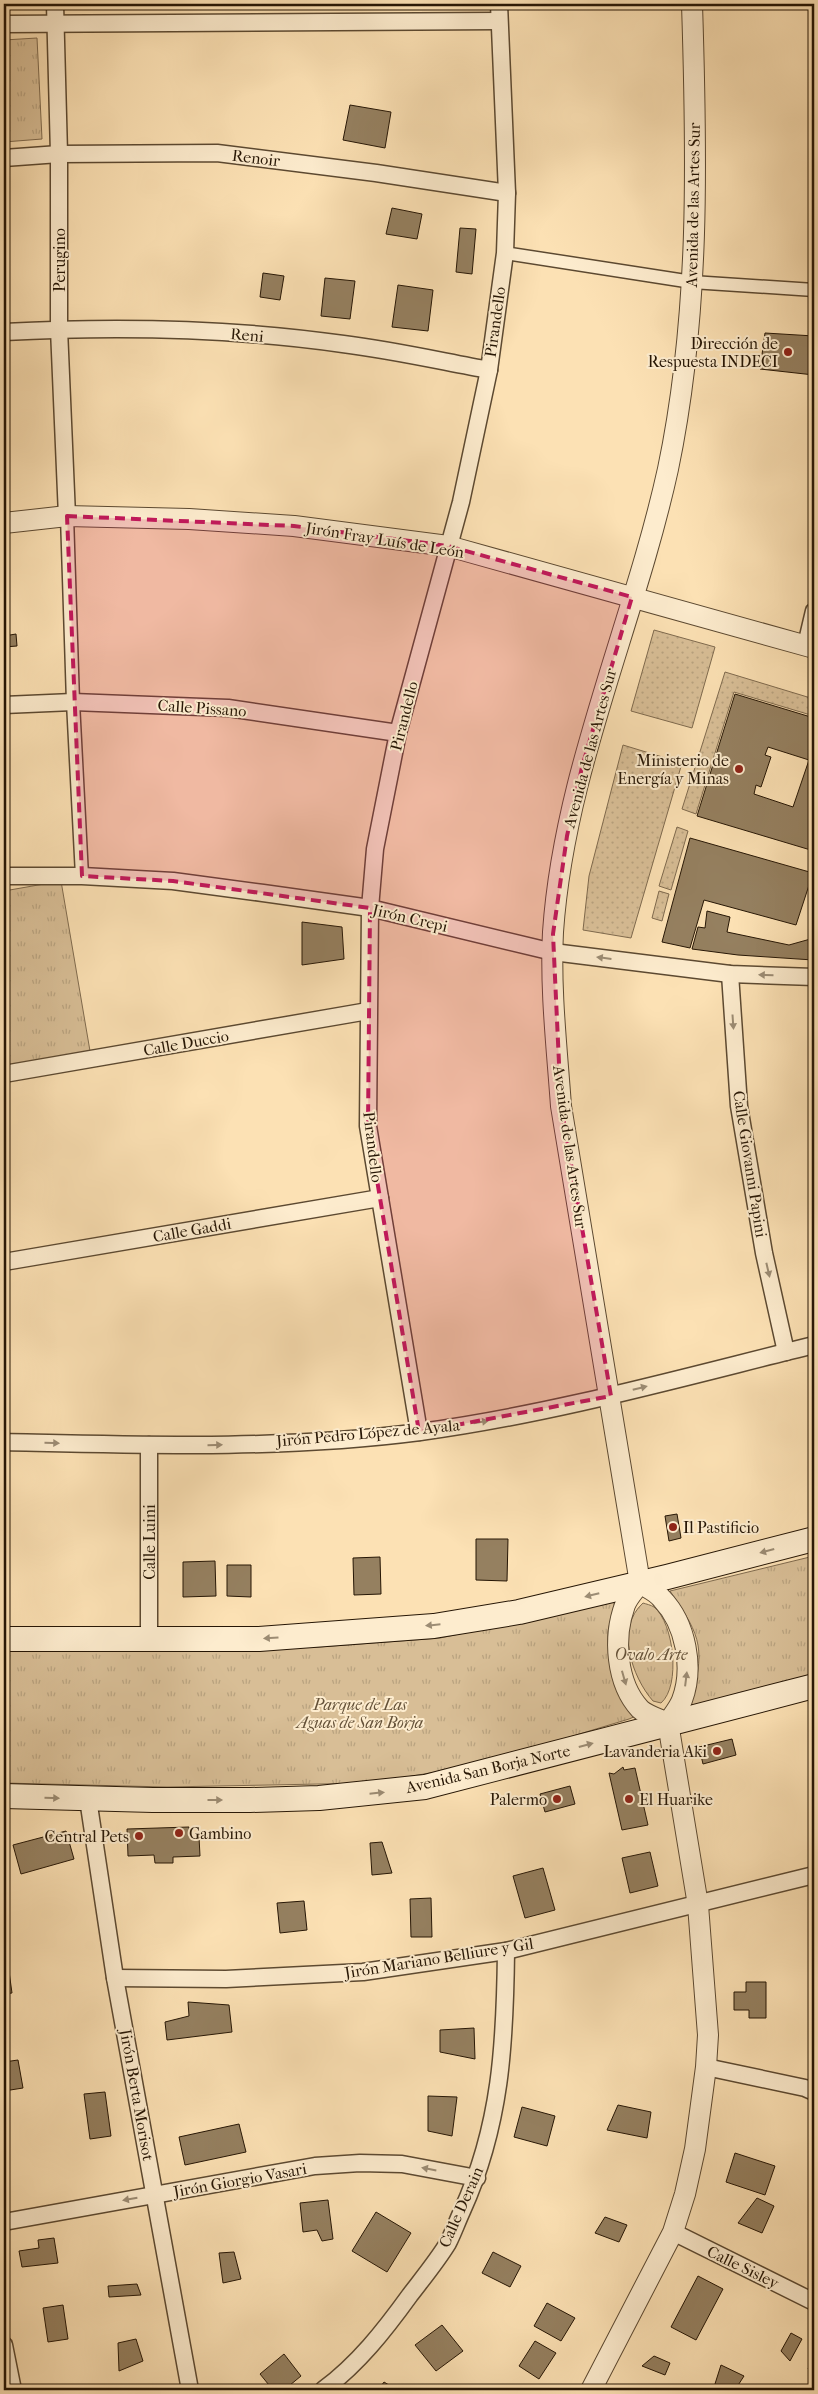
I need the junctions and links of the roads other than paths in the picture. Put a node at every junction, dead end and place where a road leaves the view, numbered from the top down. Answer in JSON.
{"nodes":[{"id":1,"x":55,"y":4,"type":"edge"},
{"id":2,"x":499,"y":4,"type":"edge"},
{"id":3,"x":692,"y":4,"type":"edge"},
{"id":4,"x":499,"y":21,"type":"junction"},
{"id":5,"x":55,"y":23,"type":"junction"},
{"id":6,"x":4,"y":24,"type":"edge"},
{"id":7,"x":59,"y":154,"type":"junction"},
{"id":8,"x":4,"y":158,"type":"edge"},
{"id":9,"x":507,"y":193,"type":"junction"},
{"id":10,"x":505,"y":253,"type":"junction"},
{"id":11,"x":692,"y":282,"type":"junction"},
{"id":12,"x":814,"y":290,"type":"edge"},
{"id":13,"x":60,"y":329,"type":"junction"},
{"id":14,"x":4,"y":332,"type":"edge"},
{"id":15,"x":489,"y":370,"type":"junction"},
{"id":16,"x":67,"y":516,"type":"junction"},
{"id":17,"x":4,"y":523,"type":"edge"},
{"id":18,"x":448,"y":546,"type":"junction"},
{"id":19,"x":632,"y":597,"type":"junction"},
{"id":20,"x":814,"y":611,"type":"edge"},
{"id":21,"x":810,"y":646,"type":"edge"},
{"id":22,"x":72,"y":702,"type":"junction"},
{"id":23,"x":4,"y":705,"type":"edge"},
{"id":24,"x":398,"y":733,"type":"junction"},
{"id":25,"x":4,"y":876,"type":"edge"},
{"id":26,"x":82,"y":876,"type":"junction"},
{"id":27,"x":370,"y":908,"type":"junction"},
{"id":28,"x":554,"y":952,"type":"junction"},
{"id":29,"x":730,"y":974,"type":"junction"},
{"id":30,"x":814,"y":977,"type":"edge"},
{"id":31,"x":368,"y":1011,"type":"junction"},
{"id":32,"x":4,"y":1074,"type":"edge"},
{"id":33,"x":380,"y":1198,"type":"junction"},
{"id":34,"x":4,"y":1262,"type":"edge"},
{"id":35,"x":814,"y":1345,"type":"edge"},
{"id":36,"x":786,"y":1352,"type":"junction"},
{"id":37,"x":611,"y":1396,"type":"junction"},
{"id":38,"x":419,"y":1432,"type":"junction"},
{"id":39,"x":4,"y":1442,"type":"edge"},
{"id":40,"x":150,"y":1445,"type":"junction"},
{"id":41,"x":814,"y":1539,"type":"edge"},
{"id":42,"x":640,"y":1583,"type":"junction"},
{"id":43,"x":4,"y":1639,"type":"edge"},
{"id":44,"x":149,"y":1640,"type":"junction"},
{"id":45,"x":814,"y":1686,"type":"edge"},
{"id":46,"x":668,"y":1723,"type":"junction"},
{"id":47,"x":4,"y":1796,"type":"edge"},
{"id":48,"x":88,"y":1799,"type":"junction"},
{"id":49,"x":814,"y":1875,"type":"edge"},
{"id":50,"x":698,"y":1905,"type":"junction"},
{"id":51,"x":506,"y":1951,"type":"junction"},
{"id":52,"x":115,"y":1978,"type":"junction"},
{"id":53,"x":706,"y":2067,"type":"junction"},
{"id":54,"x":814,"y":2092,"type":"edge"},
{"id":55,"x":477,"y":2178,"type":"junction"},
{"id":56,"x":155,"y":2195,"type":"junction"},
{"id":57,"x":4,"y":2222,"type":"edge"},
{"id":58,"x":673,"y":2232,"type":"junction"},
{"id":59,"x":814,"y":2302,"type":"edge"},
{"id":60,"x":4,"y":2345,"type":"edge"},
{"id":61,"x":13,"y":2390,"type":"edge"},
{"id":62,"x":190,"y":2390,"type":"edge"},
{"id":63,"x":323,"y":2390,"type":"edge"},
{"id":64,"x":591,"y":2390,"type":"edge"}],
"edges":[{"from":1,"to":5,"type":"street","name":"Perugino"},
{"from":2,"to":4,"type":"street","name":"Pirandello"},
{"from":3,"to":11,"type":"street","name":"Avenida de las Artes Sur"},
{"from":4,"to":5,"type":"street"},
{"from":4,"to":9,"type":"street","name":"Pirandello"},
{"from":5,"to":6,"type":"street"},
{"from":5,"to":7,"type":"street","name":"Perugino"},
{"from":7,"to":8,"type":"street","name":"Renoir"},
{"from":7,"to":9,"type":"street","name":"Renoir"},
{"from":7,"to":13,"type":"street","name":"Perugino"},
{"from":9,"to":10,"type":"street","name":"Pirandello"},
{"from":10,"to":11,"type":"street"},
{"from":10,"to":15,"type":"street","name":"Pirandello"},
{"from":11,"to":12,"type":"street"},
{"from":11,"to":19,"type":"street","name":"Avenida de las Artes Sur"},
{"from":13,"to":14,"type":"street","name":"Reni"},
{"from":13,"to":15,"type":"street","name":"Reni"},
{"from":13,"to":16,"type":"street","name":"Perugino"},
{"from":15,"to":18,"type":"street","name":"Pirandello"},
{"from":16,"to":17,"type":"street","name":"Jirón Fray Luís de León"},
{"from":16,"to":18,"type":"street","name":"Jirón Fray Luís de León"},
{"from":16,"to":22,"type":"street"},
{"from":18,"to":19,"type":"street","name":"Jirón Fray Luís de León"},
{"from":18,"to":24,"type":"street","name":"Pirandello"},
{"from":19,"to":21,"type":"street","name":"Jirón Fray Luís de León"},
{"from":19,"to":28,"type":"street","name":"Avenida de las Artes Sur"},
{"from":20,"to":21,"type":"street"},
{"from":22,"to":23,"type":"street","name":"Calle Pissano"},
{"from":22,"to":24,"type":"street","name":"Calle Pissano"},
{"from":22,"to":26,"type":"street"},
{"from":24,"to":27,"type":"street","name":"Pirandello"},
{"from":25,"to":26,"type":"street","name":"Jirón Crepi"},
{"from":26,"to":27,"type":"street","name":"Jirón Crepi"},
{"from":27,"to":28,"type":"street","name":"Jirón Crepi"},
{"from":27,"to":31,"type":"street","name":"Pirandello"},
{"from":29,"to":28,"type":"street","name":"Jirón Crepi","one_way":true},
{"from":28,"to":37,"type":"street","name":"Avenida de las Artes Sur"},
{"from":30,"to":29,"type":"street","name":"Jirón Crepi","one_way":true},
{"from":29,"to":36,"type":"street","name":"Calle Giovanni Papini","one_way":true},
{"from":31,"to":32,"type":"street","name":"Calle Duccio"},
{"from":31,"to":33,"type":"street","name":"Pirandello"},
{"from":33,"to":34,"type":"street","name":"Calle Gaddi"},
{"from":33,"to":38,"type":"street","name":"Pirandello"},
{"from":35,"to":36,"type":"street","name":"Jirón Pedro López de Ayala"},
{"from":37,"to":36,"type":"street","name":"Jirón Pedro López de Ayala","one_way":true},
{"from":38,"to":37,"type":"street","name":"Jirón Pedro López de Ayala","one_way":true},
{"from":37,"to":42,"type":"street","name":"Avenida de las Artes Sur"},
{"from":40,"to":38,"type":"street","name":"Jirón Pedro López de Ayala","one_way":true},
{"from":39,"to":40,"type":"street","name":"Jirón Pedro López de Ayala","one_way":true},
{"from":40,"to":44,"type":"street","name":"Calle Luini"},
{"from":41,"to":42,"type":"main road","one_way":true},
{"from":42,"to":44,"type":"main road","one_way":true},
{"from":46,"to":42,"type":"street","one_way":true},
{"from":42,"to":46,"type":"street","one_way":true},
{"from":43,"to":44,"type":"main road"},
{"from":45,"to":46,"type":"main road","name":"Avenida San Borja Norte"},
{"from":48,"to":46,"type":"main road","name":"Avenida San Borja Norte","one_way":true},
{"from":46,"to":50,"type":"street"},
{"from":47,"to":48,"type":"main road","name":"Avenida San Borja Norte","one_way":true},
{"from":48,"to":52,"type":"street","name":"Jirón Berta Morisot"},
{"from":49,"to":50,"type":"street","name":"Jirón Mariano Belliure y Gil"},
{"from":50,"to":51,"type":"street","name":"Jirón Mariano Belliure y Gil"},
{"from":50,"to":53,"type":"street"},
{"from":51,"to":52,"type":"street","name":"Jirón Mariano Belliure y Gil"},
{"from":51,"to":55,"type":"street","name":"Calle Derain"},
{"from":52,"to":56,"type":"street","name":"Jirón Berta Morisot"},
{"from":53,"to":54,"type":"street"},
{"from":53,"to":58,"type":"street"},
{"from":55,"to":56,"type":"street","name":"Jirón Giorgio Vasari","one_way":true},
{"from":55,"to":63,"type":"street","name":"Calle Derain"},
{"from":56,"to":57,"type":"street","name":"Jirón Giorgio Vasari","one_way":true},
{"from":56,"to":62,"type":"street","name":"Jirón Berta Morisot"},
{"from":58,"to":59,"type":"street","name":"Calle Sisley"},
{"from":58,"to":64,"type":"street"},
{"from":60,"to":61,"type":"street"}]}
